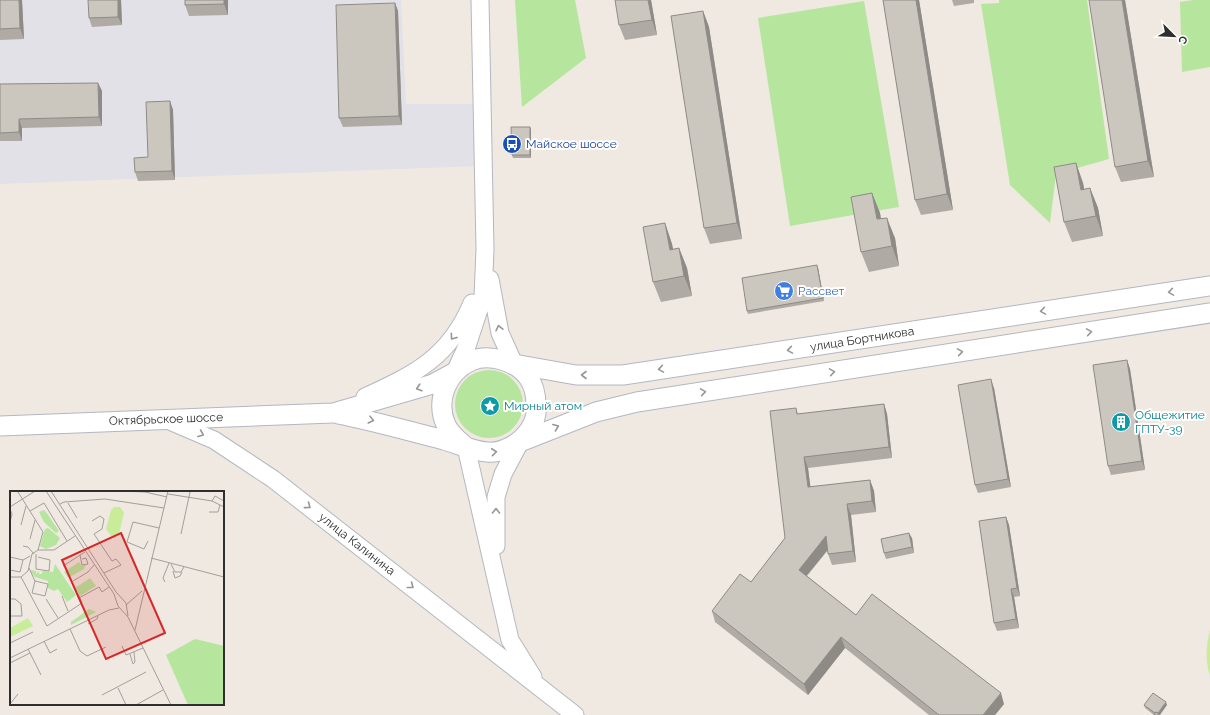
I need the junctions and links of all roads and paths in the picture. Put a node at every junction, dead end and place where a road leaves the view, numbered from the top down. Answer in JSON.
{"nodes":[{"id":1,"x":480,"y":0,"type":"edge"},
{"id":2,"x":485,"y":249,"type":"junction"},
{"id":3,"x":1210,"y":286,"type":"edge"},
{"id":4,"x":1210,"y":314,"type":"edge"},
{"id":5,"x":514,"y":364,"type":"junction"},
{"id":6,"x":455,"y":372,"type":"junction"},
{"id":7,"x":333,"y":413,"type":"junction"},
{"id":8,"x":165,"y":419,"type":"junction"},
{"id":9,"x":0,"y":426,"type":"edge"},
{"id":10,"x":520,"y":442,"type":"junction"},
{"id":11,"x":466,"y":447,"type":"junction"},
{"id":12,"x":497,"y":578,"type":"junction"},
{"id":13,"x":538,"y":686,"type":"junction"},
{"id":14,"x":575,"y":715,"type":"edge"}],
"edges":[{"from":1,"to":2,"type":"street"},
{"from":5,"to":2,"type":"street","one_way":true},
{"from":2,"to":6,"type":"street"},
{"from":2,"to":7,"type":"street","one_way":true},
{"from":3,"to":5,"type":"main road","name":"улица Бортникова","one_way":true},
{"from":10,"to":4,"type":"main road","one_way":true},
{"from":5,"to":6,"type":"main road"},
{"from":5,"to":10,"type":"main road"},
{"from":6,"to":7,"type":"main road","name":"Октябрьское шоссе","one_way":true},
{"from":6,"to":11,"type":"main road"},
{"from":7,"to":8,"type":"main road","name":"Октябрьское шоссе"},
{"from":7,"to":11,"type":"main road","name":"Октябрьское шоссе","one_way":true},
{"from":8,"to":9,"type":"main road","name":"Октябрьское шоссе"},
{"from":8,"to":13,"type":"street","name":"улица Калинина","one_way":true},
{"from":11,"to":10,"type":"main road","one_way":true},
{"from":12,"to":10,"type":"street","name":"улица Калинина","one_way":true},
{"from":11,"to":12,"type":"street","name":"улица Калинина"},
{"from":12,"to":13,"type":"street","name":"улица Калинина"},
{"from":13,"to":14,"type":"street","name":"улица Калинина"}]}
